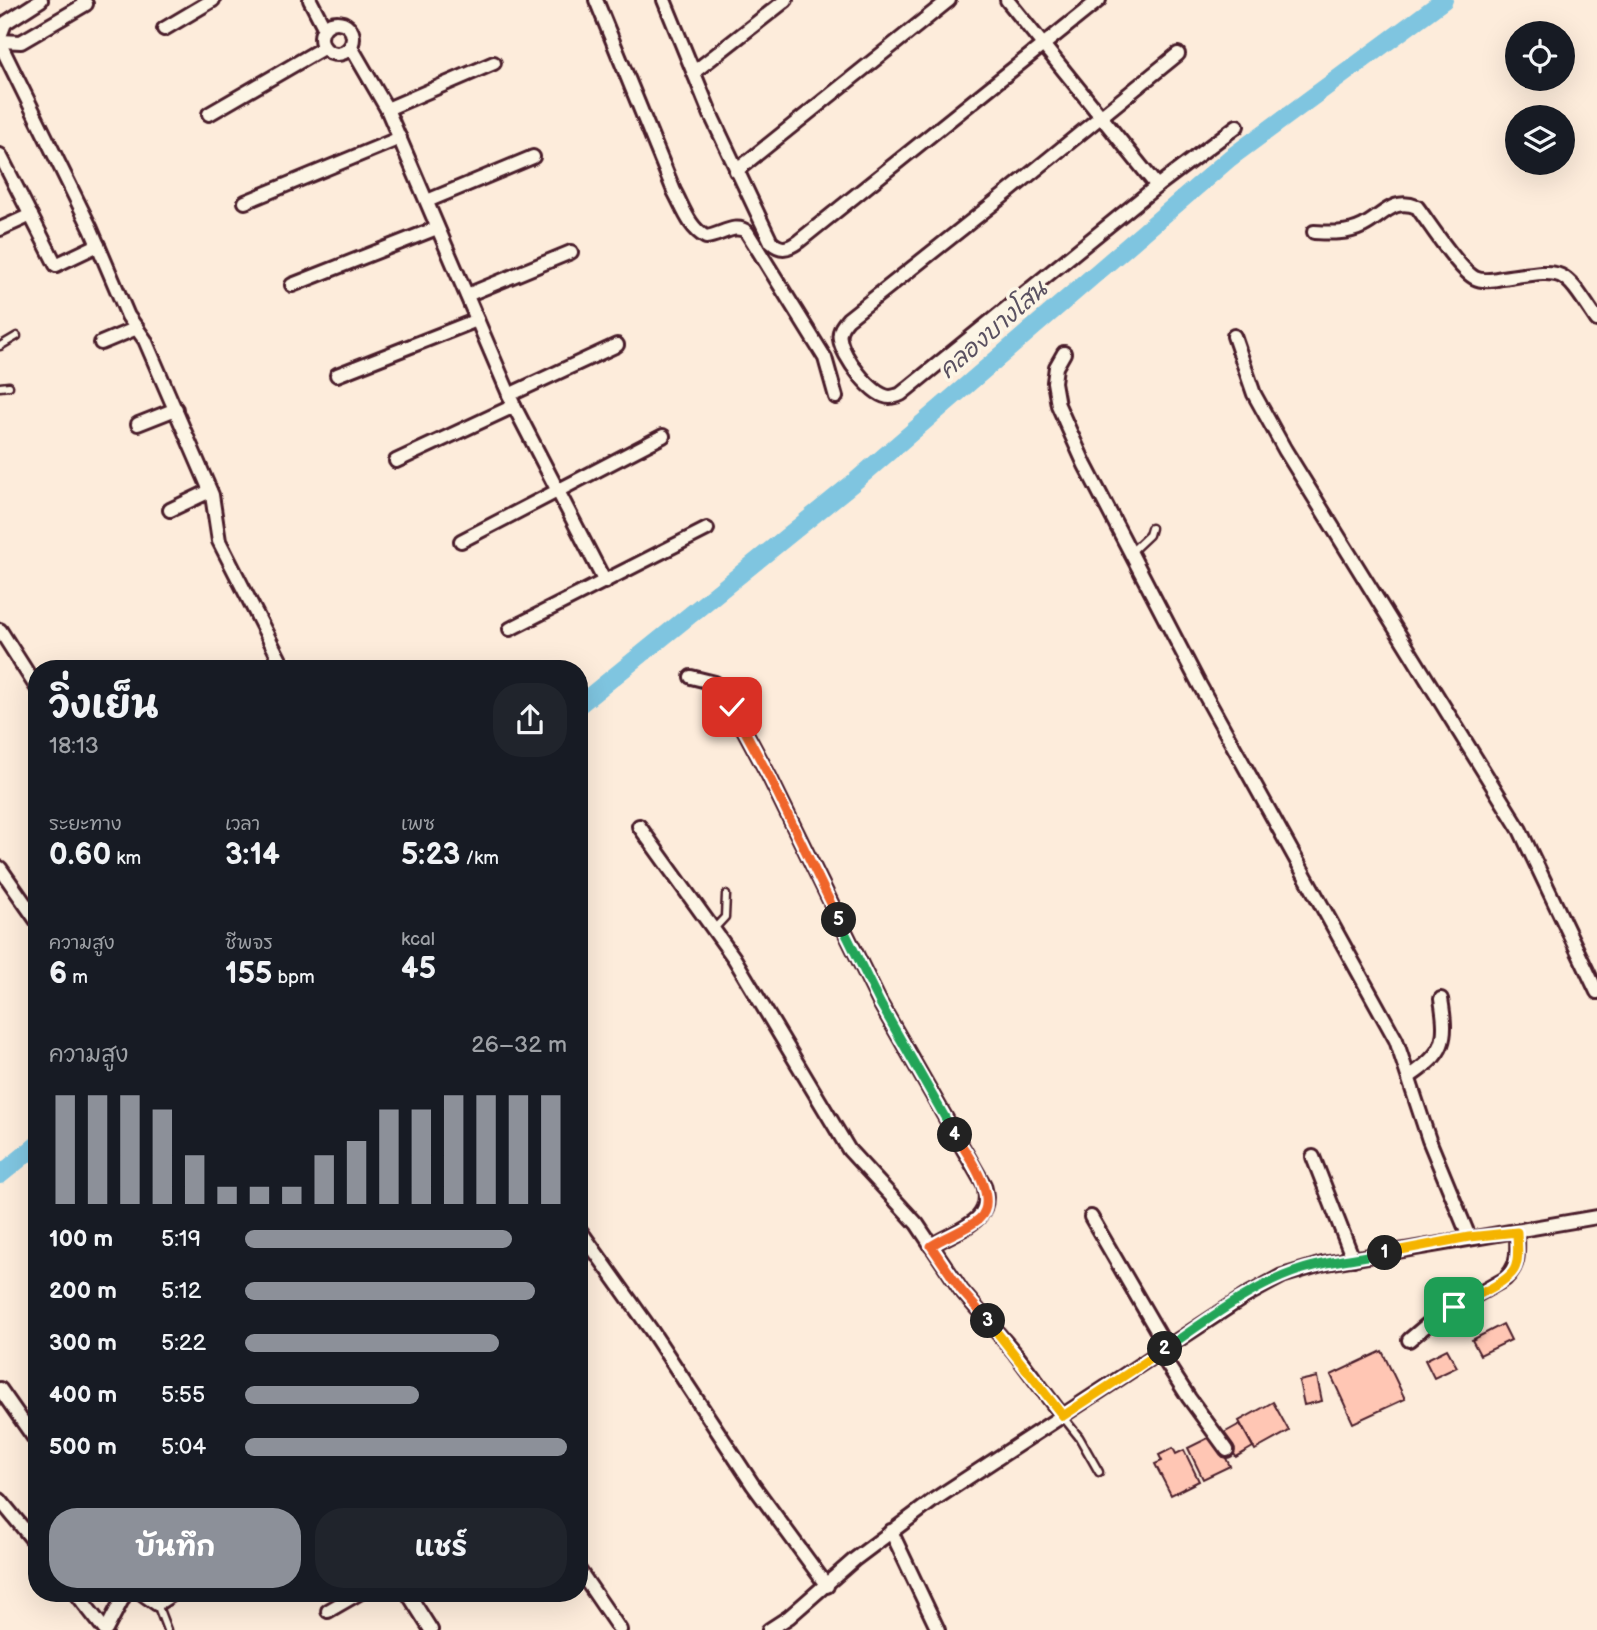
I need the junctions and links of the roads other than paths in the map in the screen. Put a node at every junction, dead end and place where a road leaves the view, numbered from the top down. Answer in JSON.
{"nodes":[{"id":1,"x":41,"y":0,"type":"edge"},
{"id":2,"x":212,"y":0,"type":"edge"},
{"id":3,"x":310,"y":0,"type":"edge"},
{"id":4,"x":596,"y":0,"type":"edge"},
{"id":5,"x":664,"y":0,"type":"edge"},
{"id":6,"x":786,"y":0,"type":"edge"},
{"id":7,"x":949,"y":0,"type":"edge"},
{"id":8,"x":1007,"y":0,"type":"edge"},
{"id":9,"x":1099,"y":0,"type":"edge"},
{"id":10,"x":85,"y":2,"type":"edge"},
{"id":11,"x":324,"y":27,"type":"junction"},
{"id":12,"x":164,"y":29,"type":"dead end"},
{"id":13,"x":0,"y":40,"type":"edge"},
{"id":14,"x":1043,"y":43,"type":"junction"},
{"id":15,"x":351,"y":47,"type":"junction"},
{"id":16,"x":323,"y":48,"type":"junction"},
{"id":17,"x":1178,"y":54,"type":"dead end"},
{"id":18,"x":494,"y":63,"type":"dead end"},
{"id":19,"x":694,"y":72,"type":"junction"},
{"id":20,"x":387,"y":109,"type":"junction"},
{"id":21,"x":209,"y":114,"type":"dead end"},
{"id":22,"x":1100,"y":115,"type":"junction"},
{"id":23,"x":1237,"y":126,"type":"dead end"},
{"id":24,"x":400,"y":138,"type":"junction"},
{"id":25,"x":0,"y":155,"type":"edge"},
{"id":26,"x":533,"y":158,"type":"dead end"},
{"id":27,"x":736,"y":171,"type":"junction"},
{"id":28,"x":1157,"y":186,"type":"junction"},
{"id":29,"x":427,"y":201,"type":"junction"},
{"id":30,"x":245,"y":202,"type":"dead end"},
{"id":31,"x":31,"y":215,"type":"junction"},
{"id":32,"x":438,"y":228,"type":"junction"},
{"id":33,"x":0,"y":229,"type":"edge"},
{"id":34,"x":1314,"y":232,"type":"dead end"},
{"id":35,"x":98,"y":245,"type":"junction"},
{"id":36,"x":571,"y":252,"type":"dead end"},
{"id":37,"x":292,"y":285,"type":"dead end"},
{"id":38,"x":467,"y":295,"type":"junction"},
{"id":39,"x":477,"y":320,"type":"junction"},
{"id":40,"x":1597,"y":320,"type":"edge"},
{"id":41,"x":137,"y":328,"type":"junction"},
{"id":42,"x":17,"y":336,"type":"dead end"},
{"id":43,"x":1234,"y":336,"type":"dead end"},
{"id":44,"x":101,"y":343,"type":"dead end"},
{"id":45,"x":617,"y":345,"type":"dead end"},
{"id":46,"x":0,"y":346,"type":"edge"},
{"id":47,"x":1064,"y":352,"type":"dead end"},
{"id":48,"x":337,"y":375,"type":"dead end"},
{"id":49,"x":9,"y":386,"type":"dead end"},
{"id":50,"x":0,"y":387,"type":"edge"},
{"id":51,"x":836,"y":397,"type":"dead end"},
{"id":52,"x":512,"y":400,"type":"junction"},
{"id":53,"x":176,"y":409,"type":"junction"},
{"id":54,"x":138,"y":424,"type":"dead end"},
{"id":55,"x":663,"y":436,"type":"dead end"},
{"id":56,"x":396,"y":461,"type":"dead end"},
{"id":57,"x":558,"y":490,"type":"junction"},
{"id":58,"x":210,"y":491,"type":"junction"},
{"id":59,"x":170,"y":510,"type":"dead end"},
{"id":60,"x":1151,"y":528,"type":"dead end"},
{"id":61,"x":707,"y":529,"type":"dead end"},
{"id":62,"x":461,"y":541,"type":"dead end"},
{"id":63,"x":1131,"y":552,"type":"junction"},
{"id":64,"x":605,"y":582,"type":"junction"},
{"id":65,"x":510,"y":629,"type":"dead end"},
{"id":66,"x":0,"y":630,"type":"edge"},
{"id":67,"x":280,"y":660,"type":"edge"},
{"id":68,"x":28,"y":674,"type":"edge"},
{"id":69,"x":691,"y":677,"type":"dead end"},
{"id":70,"x":639,"y":826,"type":"dead end"},
{"id":71,"x":0,"y":868,"type":"edge"},
{"id":72,"x":726,"y":895,"type":"dead end"},
{"id":73,"x":28,"y":908,"type":"edge"},
{"id":74,"x":713,"y":930,"type":"junction"},
{"id":75,"x":1597,"y":992,"type":"edge"},
{"id":76,"x":1441,"y":999,"type":"dead end"},
{"id":77,"x":1409,"y":1077,"type":"junction"},
{"id":78,"x":1313,"y":1157,"type":"dead end"},
{"id":79,"x":1091,"y":1217,"type":"dead end"},
{"id":80,"x":1597,"y":1217,"type":"edge"},
{"id":81,"x":1517,"y":1232,"type":"junction"},
{"id":82,"x":1469,"y":1237,"type":"junction"},
{"id":83,"x":588,"y":1242,"type":"edge"},
{"id":84,"x":931,"y":1246,"type":"junction"},
{"id":85,"x":1353,"y":1259,"type":"junction"},
{"id":86,"x":1409,"y":1340,"type":"dead end"},
{"id":87,"x":1164,"y":1351,"type":"junction"},
{"id":88,"x":0,"y":1389,"type":"edge"},
{"id":89,"x":1063,"y":1416,"type":"junction"},
{"id":90,"x":28,"y":1428,"type":"edge"},
{"id":91,"x":1227,"y":1450,"type":"dead end"},
{"id":92,"x":1099,"y":1472,"type":"dead end"},
{"id":93,"x":0,"y":1500,"type":"edge"},
{"id":94,"x":891,"y":1531,"type":"junction"},
{"id":95,"x":28,"y":1534,"type":"edge"},
{"id":96,"x":588,"y":1583,"type":"edge"},
{"id":97,"x":827,"y":1586,"type":"junction"},
{"id":98,"x":83,"y":1602,"type":"edge"},
{"id":99,"x":120,"y":1602,"type":"edge"},
{"id":100,"x":154,"y":1602,"type":"edge"},
{"id":101,"x":160,"y":1602,"type":"edge"},
{"id":102,"x":344,"y":1602,"type":"edge"},
{"id":103,"x":413,"y":1602,"type":"edge"},
{"id":104,"x":157,"y":1604,"type":"junction"},
{"id":105,"x":328,"y":1611,"type":"dead end"},
{"id":106,"x":105,"y":1630,"type":"edge"},
{"id":107,"x":167,"y":1630,"type":"edge"},
{"id":108,"x":431,"y":1630,"type":"edge"},
{"id":109,"x":620,"y":1630,"type":"edge"},
{"id":110,"x":769,"y":1630,"type":"edge"},
{"id":111,"x":938,"y":1630,"type":"edge"}],
"edges":[{"from":1,"to":13,"type":"street"},
{"from":2,"to":12,"type":"street"},
{"from":3,"to":11,"type":"street"},
{"from":4,"to":51,"type":"street"},
{"from":5,"to":19,"type":"street"},
{"from":6,"to":19,"type":"street"},
{"from":7,"to":27,"type":"street"},
{"from":8,"to":14,"type":"street"},
{"from":9,"to":14,"type":"street"},
{"from":10,"to":13,"type":"street"},
{"from":11,"to":15,"type":"street"},
{"from":11,"to":16,"type":"street"},
{"from":13,"to":35,"type":"street"},
{"from":14,"to":22,"type":"street"},
{"from":14,"to":27,"type":"street"},
{"from":15,"to":16,"type":"street"},
{"from":15,"to":20,"type":"street"},
{"from":16,"to":21,"type":"street"},
{"from":17,"to":22,"type":"street"},
{"from":18,"to":20,"type":"street"},
{"from":19,"to":27,"type":"street"},
{"from":20,"to":24,"type":"street"},
{"from":22,"to":28,"type":"street"},
{"from":22,"to":28,"type":"street"},
{"from":23,"to":28,"type":"street"},
{"from":24,"to":29,"type":"street"},
{"from":24,"to":30,"type":"street"},
{"from":25,"to":31,"type":"street"},
{"from":26,"to":29,"type":"street"},
{"from":29,"to":32,"type":"street"},
{"from":31,"to":33,"type":"street"},
{"from":31,"to":35,"type":"street"},
{"from":32,"to":37,"type":"street"},
{"from":32,"to":38,"type":"street"},
{"from":34,"to":40,"type":"street"},
{"from":35,"to":41,"type":"street"},
{"from":36,"to":38,"type":"street"},
{"from":38,"to":39,"type":"street"},
{"from":39,"to":48,"type":"street"},
{"from":39,"to":52,"type":"street"},
{"from":41,"to":44,"type":"street"},
{"from":41,"to":53,"type":"street"},
{"from":42,"to":46,"type":"lane"},
{"from":43,"to":75,"type":"street"},
{"from":45,"to":52,"type":"street"},
{"from":47,"to":63,"type":"street"},
{"from":49,"to":50,"type":"lane"},
{"from":52,"to":56,"type":"street"},
{"from":52,"to":57,"type":"street"},
{"from":53,"to":54,"type":"street"},
{"from":53,"to":58,"type":"street"},
{"from":55,"to":57,"type":"street"},
{"from":57,"to":62,"type":"street"},
{"from":57,"to":64,"type":"street"},
{"from":58,"to":59,"type":"street"},
{"from":58,"to":67,"type":"street"},
{"from":60,"to":63,"type":"lane"},
{"from":61,"to":64,"type":"street"},
{"from":63,"to":77,"type":"street"},
{"from":64,"to":65,"type":"street"},
{"from":66,"to":68,"type":"street"},
{"from":69,"to":84,"type":"street"},
{"from":70,"to":74,"type":"street"},
{"from":71,"to":73,"type":"street"},
{"from":72,"to":74,"type":"lane"},
{"from":74,"to":84,"type":"street"},
{"from":76,"to":77,"type":"street"},
{"from":77,"to":82,"type":"street"},
{"from":78,"to":85,"type":"street"},
{"from":79,"to":87,"type":"street"},
{"from":80,"to":81,"type":"street"},
{"from":81,"to":82,"type":"street"},
{"from":81,"to":86,"type":"street"},
{"from":82,"to":85,"type":"street"},
{"from":83,"to":97,"type":"street"},
{"from":84,"to":89,"type":"street"},
{"from":85,"to":87,"type":"street"},
{"from":87,"to":89,"type":"street"},
{"from":87,"to":91,"type":"street"},
{"from":88,"to":90,"type":"street"},
{"from":89,"to":92,"type":"lane"},
{"from":89,"to":94,"type":"street"},
{"from":93,"to":95,"type":"street"},
{"from":94,"to":97,"type":"street"},
{"from":94,"to":111,"type":"street"},
{"from":96,"to":109,"type":"street"},
{"from":97,"to":110,"type":"street"},
{"from":98,"to":106,"type":"street"},
{"from":99,"to":106,"type":"street"},
{"from":100,"to":104,"type":"street"},
{"from":101,"to":104,"type":"street"},
{"from":102,"to":105,"type":"street"},
{"from":103,"to":108,"type":"street"},
{"from":104,"to":107,"type":"lane"}]}
